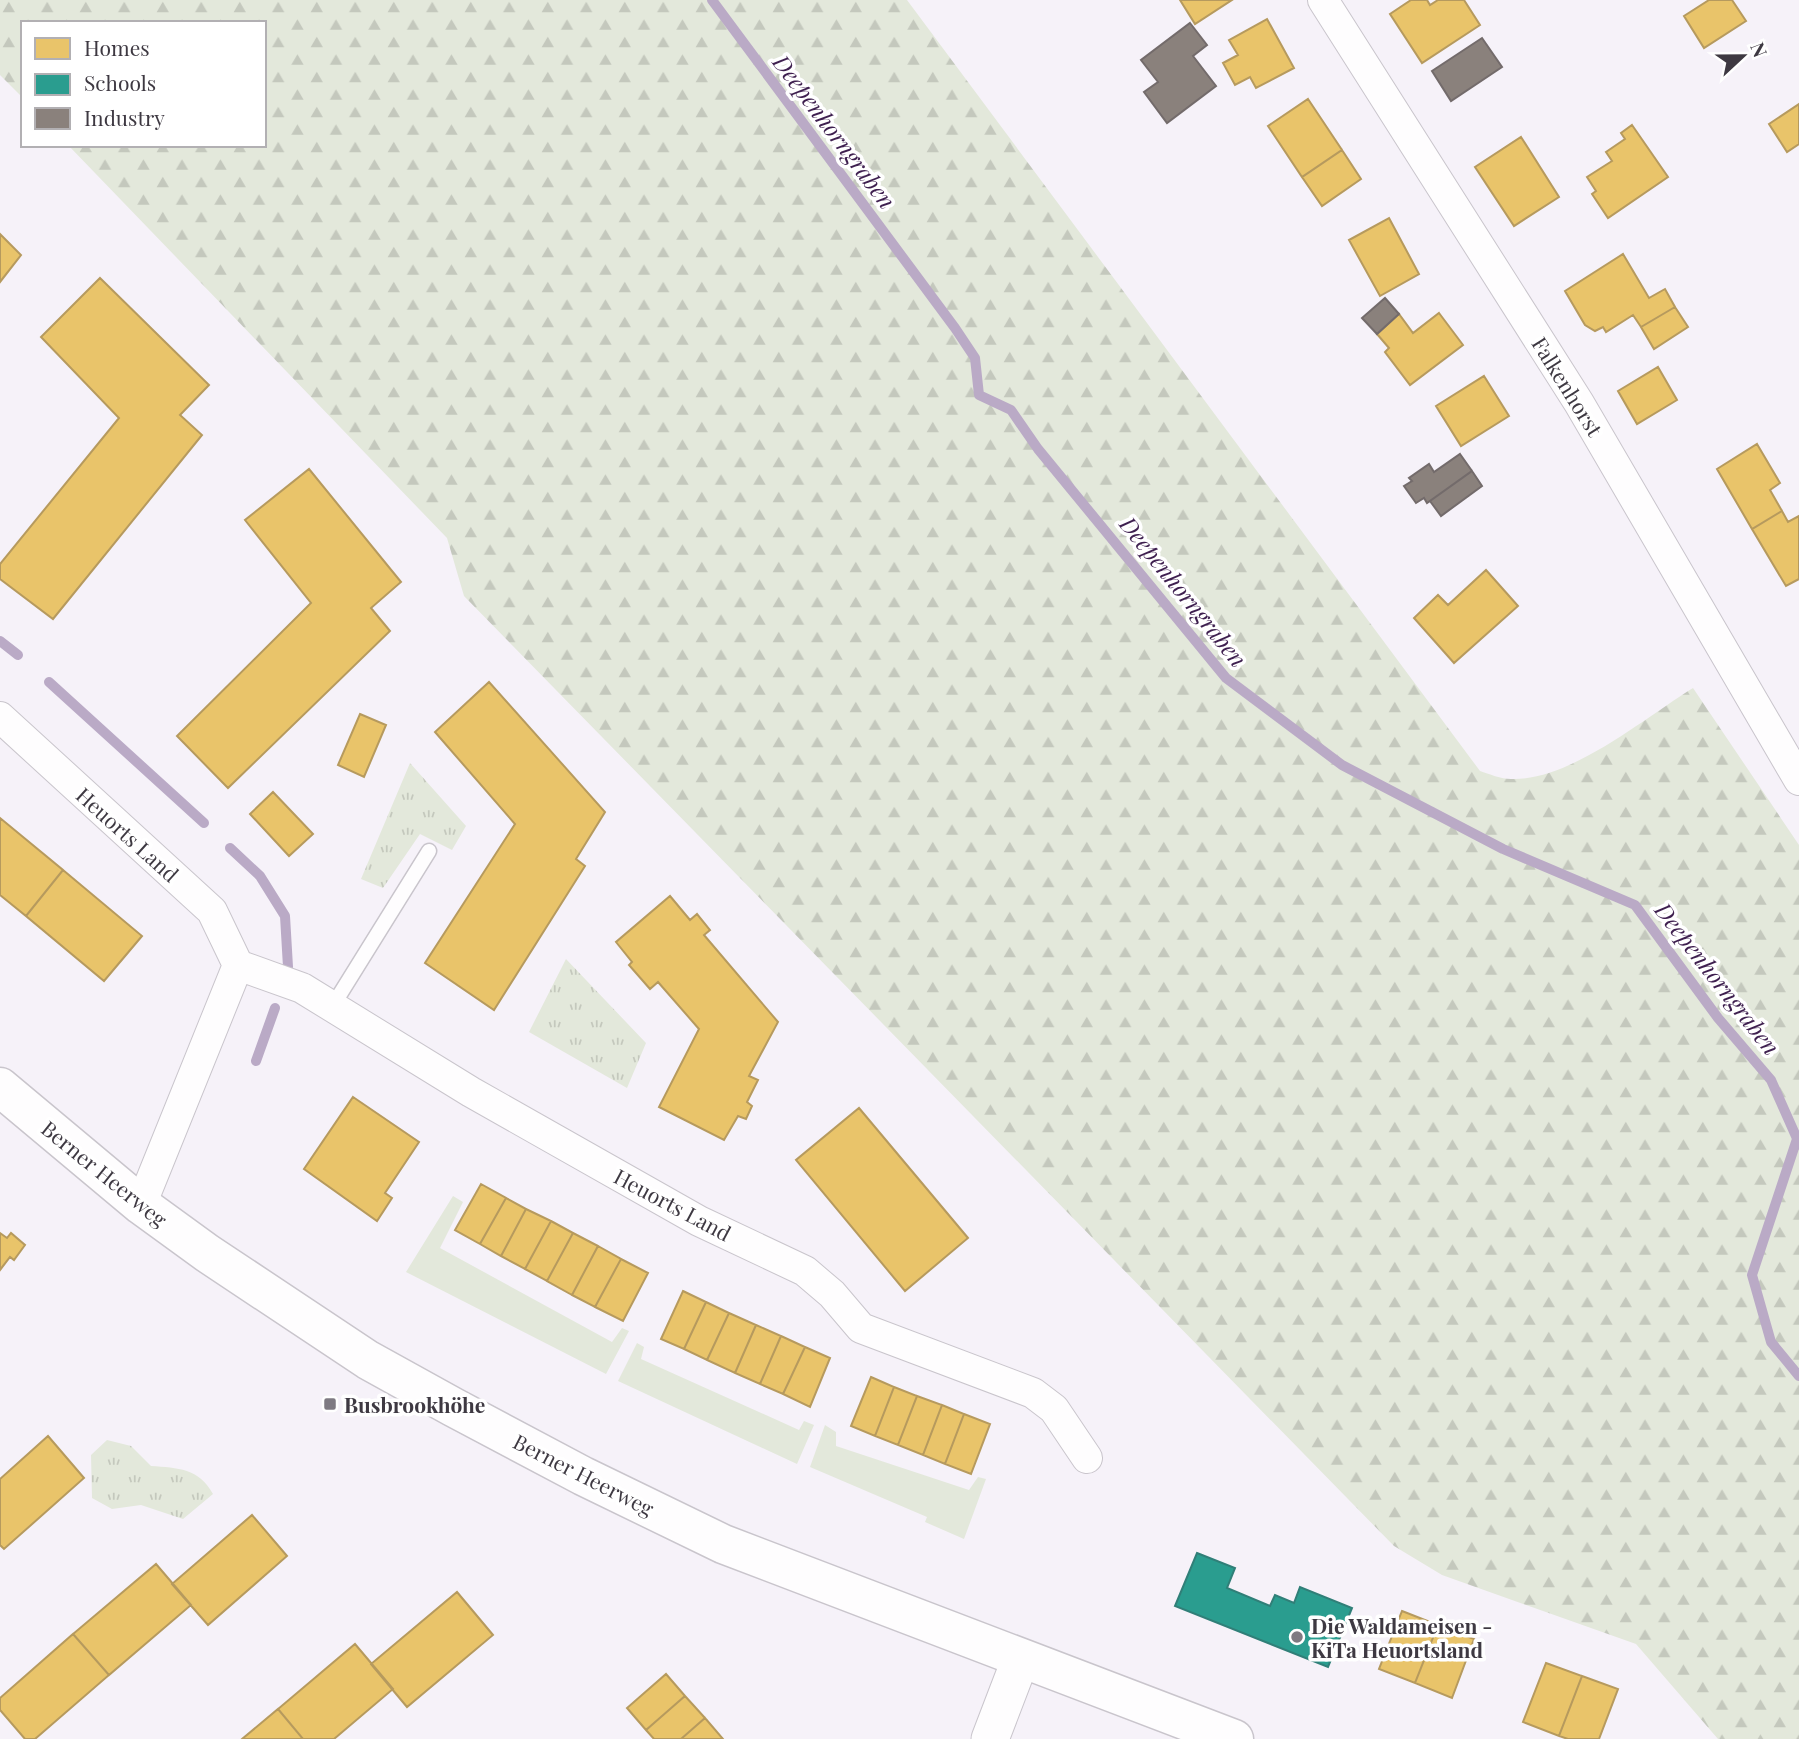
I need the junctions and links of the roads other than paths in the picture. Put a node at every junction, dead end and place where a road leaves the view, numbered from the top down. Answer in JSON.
{"nodes":[{"id":1,"x":1323,"y":0,"type":"edge"},
{"id":2,"x":0,"y":717,"type":"edge"},
{"id":3,"x":1799,"y":780,"type":"edge"},
{"id":4,"x":429,"y":851,"type":"dead end"},
{"id":5,"x":238,"y":965,"type":"junction"},
{"id":6,"x":332,"y":1007,"type":"junction"},
{"id":7,"x":0,"y":1087,"type":"edge"},
{"id":8,"x":141,"y":1205,"type":"junction"},
{"id":9,"x":1087,"y":1458,"type":"dead end"},
{"id":10,"x":1021,"y":1658,"type":"junction"},
{"id":11,"x":990,"y":1739,"type":"edge"},
{"id":12,"x":1234,"y":1739,"type":"edge"}],
"edges":[{"from":1,"to":3,"type":"street","name":"Falkenhorst"},
{"from":2,"to":5,"type":"street","name":"Heuorts Land"},
{"from":4,"to":6,"type":"lane"},
{"from":5,"to":6,"type":"street","name":"Heuorts Land"},
{"from":5,"to":8,"type":"street"},
{"from":6,"to":9,"type":"street","name":"Heuorts Land"},
{"from":7,"to":8,"type":"main road","name":"Berner Heerweg"},
{"from":8,"to":10,"type":"main road","name":"Berner Heerweg"},
{"from":10,"to":11,"type":"street"},
{"from":10,"to":12,"type":"main road","name":"Berner Heerweg"}]}
